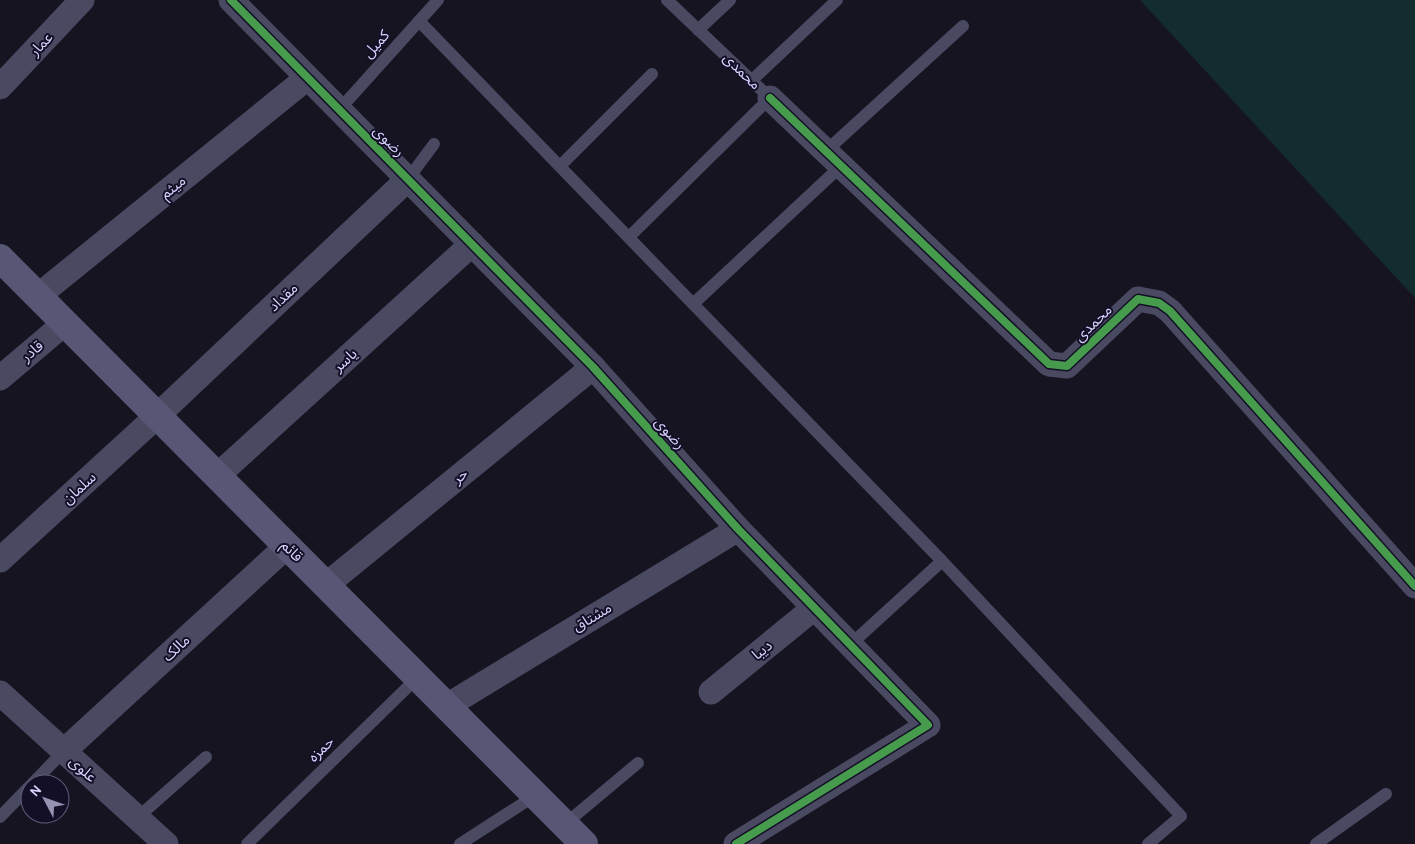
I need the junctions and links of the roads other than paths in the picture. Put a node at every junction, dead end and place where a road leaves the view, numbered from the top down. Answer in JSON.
{"nodes":[{"id":1,"x":82,"y":0,"type":"edge"},
{"id":2,"x":231,"y":0,"type":"edge"},
{"id":3,"x":438,"y":0,"type":"edge"},
{"id":4,"x":667,"y":0,"type":"edge"},
{"id":5,"x":730,"y":0,"type":"edge"},
{"id":6,"x":837,"y":0,"type":"edge"},
{"id":7,"x":419,"y":21,"type":"junction"},
{"id":8,"x":963,"y":26,"type":"dead end"},
{"id":9,"x":698,"y":30,"type":"junction"},
{"id":10,"x":652,"y":74,"type":"dead end"},
{"id":11,"x":307,"y":78,"type":"junction"},
{"id":12,"x":751,"y":81,"type":"junction"},
{"id":13,"x":0,"y":87,"type":"edge"},
{"id":14,"x":770,"y":98,"type":"junction"},
{"id":15,"x":339,"y":110,"type":"junction"},
{"id":16,"x":434,"y":144,"type":"dead end"},
{"id":17,"x":834,"y":159,"type":"junction"},
{"id":18,"x":560,"y":166,"type":"junction"},
{"id":19,"x":408,"y":179,"type":"junction"},
{"id":20,"x":629,"y":237,"type":"junction"},
{"id":21,"x":472,"y":244,"type":"junction"},
{"id":22,"x":0,"y":259,"type":"edge"},
{"id":23,"x":38,"y":296,"type":"junction"},
{"id":24,"x":693,"y":304,"type":"junction"},
{"id":25,"x":65,"y":323,"type":"junction"},
{"id":26,"x":593,"y":367,"type":"junction"},
{"id":27,"x":0,"y":378,"type":"edge"},
{"id":28,"x":157,"y":416,"type":"junction"},
{"id":29,"x":218,"y":476,"type":"junction"},
{"id":30,"x":738,"y":529,"type":"junction"},
{"id":31,"x":287,"y":546,"type":"junction"},
{"id":32,"x":0,"y":560,"type":"edge"},
{"id":33,"x":942,"y":561,"type":"junction"},
{"id":34,"x":326,"y":584,"type":"junction"},
{"id":35,"x":1415,"y":586,"type":"edge"},
{"id":36,"x":814,"y":608,"type":"junction"},
{"id":37,"x":850,"y":645,"type":"junction"},
{"id":38,"x":418,"y":677,"type":"junction"},
{"id":39,"x":711,"y":692,"type":"dead end"},
{"id":40,"x":0,"y":693,"type":"edge"},
{"id":41,"x":447,"y":706,"type":"junction"},
{"id":42,"x":64,"y":751,"type":"junction"},
{"id":43,"x":206,"y":757,"type":"dead end"},
{"id":44,"x":638,"y":763,"type":"dead end"},
{"id":45,"x":42,"y":774,"type":"edge"},
{"id":46,"x":1386,"y":794,"type":"dead end"},
{"id":47,"x":536,"y":795,"type":"junction"},
{"id":48,"x":20,"y":796,"type":"edge"},
{"id":49,"x":0,"y":817,"type":"edge"},
{"id":50,"x":137,"y":818,"type":"junction"},
{"id":51,"x":565,"y":824,"type":"junction"},
{"id":52,"x":162,"y":843,"type":"edge"},
{"id":53,"x":247,"y":844,"type":"edge"},
{"id":54,"x":460,"y":844,"type":"edge"},
{"id":55,"x":584,"y":844,"type":"edge"},
{"id":56,"x":736,"y":844,"type":"edge"},
{"id":57,"x":1148,"y":844,"type":"edge"},
{"id":58,"x":1316,"y":844,"type":"edge"}],
"edges":[{"from":1,"to":13,"type":"street","name":"عمار"},
{"from":2,"to":11,"type":"street","name":"رضوی"},
{"from":3,"to":7,"type":"lane","name":"کمیل"},
{"from":4,"to":9,"type":"lane","name":"محمدی"},
{"from":5,"to":9,"type":"lane"},
{"from":6,"to":12,"type":"lane"},
{"from":7,"to":15,"type":"lane","name":"کمیل"},
{"from":7,"to":18,"type":"lane"},
{"from":8,"to":17,"type":"lane"},
{"from":9,"to":12,"type":"lane","name":"محمدی"},
{"from":10,"to":18,"type":"lane"},
{"from":11,"to":15,"type":"street","name":"رضوی"},
{"from":11,"to":23,"type":"street","name":"میثم"},
{"from":12,"to":14,"type":"lane","name":"محمدی"},
{"from":14,"to":17,"type":"street","name":"محمدی"},
{"from":14,"to":20,"type":"lane"},
{"from":15,"to":19,"type":"street","name":"رضوی"},
{"from":16,"to":19,"type":"lane"},
{"from":17,"to":24,"type":"lane"},
{"from":17,"to":35,"type":"street","name":"محمدی"},
{"from":18,"to":20,"type":"lane"},
{"from":19,"to":21,"type":"street","name":"رضوی"},
{"from":19,"to":28,"type":"street","name":"مقداد"},
{"from":20,"to":24,"type":"lane"},
{"from":21,"to":26,"type":"street","name":"رضوی"},
{"from":21,"to":29,"type":"street","name":"یاسر"},
{"from":22,"to":23,"type":"street","name":"قائم"},
{"from":23,"to":25,"type":"street","name":"قائم"},
{"from":24,"to":33,"type":"lane"},
{"from":25,"to":27,"type":"street","name":"قادر"},
{"from":25,"to":28,"type":"street","name":"قائم"},
{"from":26,"to":30,"type":"street","name":"رضوی"},
{"from":26,"to":34,"type":"street","name":"حر"},
{"from":28,"to":29,"type":"street","name":"قائم"},
{"from":28,"to":32,"type":"street","name":"سلمان"},
{"from":29,"to":31,"type":"street","name":"قائم"},
{"from":30,"to":36,"type":"street","name":"رضوی"},
{"from":30,"to":41,"type":"street","name":"مشتاق"},
{"from":31,"to":34,"type":"street","name":"قائم"},
{"from":31,"to":42,"type":"street","name":"مالک"},
{"from":33,"to":37,"type":"lane"},
{"from":33,"to":57,"type":"lane"},
{"from":34,"to":38,"type":"street","name":"قائم"},
{"from":36,"to":37,"type":"street","name":"رضوی"},
{"from":36,"to":39,"type":"street","name":"دیبا"},
{"from":37,"to":56,"type":"street","name":"رضوی"},
{"from":38,"to":41,"type":"street","name":"قائم"},
{"from":38,"to":53,"type":"lane","name":"حمزه"},
{"from":40,"to":42,"type":"street","name":"علوی"},
{"from":41,"to":47,"type":"street","name":"قائم"},
{"from":42,"to":45,"type":"lane"},
{"from":42,"to":50,"type":"street","name":"علوی"},
{"from":43,"to":50,"type":"lane"},
{"from":44,"to":51,"type":"lane"},
{"from":46,"to":58,"type":"lane"},
{"from":47,"to":51,"type":"street","name":"قائم"},
{"from":47,"to":54,"type":"lane"},
{"from":48,"to":49,"type":"lane"},
{"from":50,"to":52,"type":"street","name":"علوی"},
{"from":51,"to":55,"type":"street","name":"قائم"}]}
